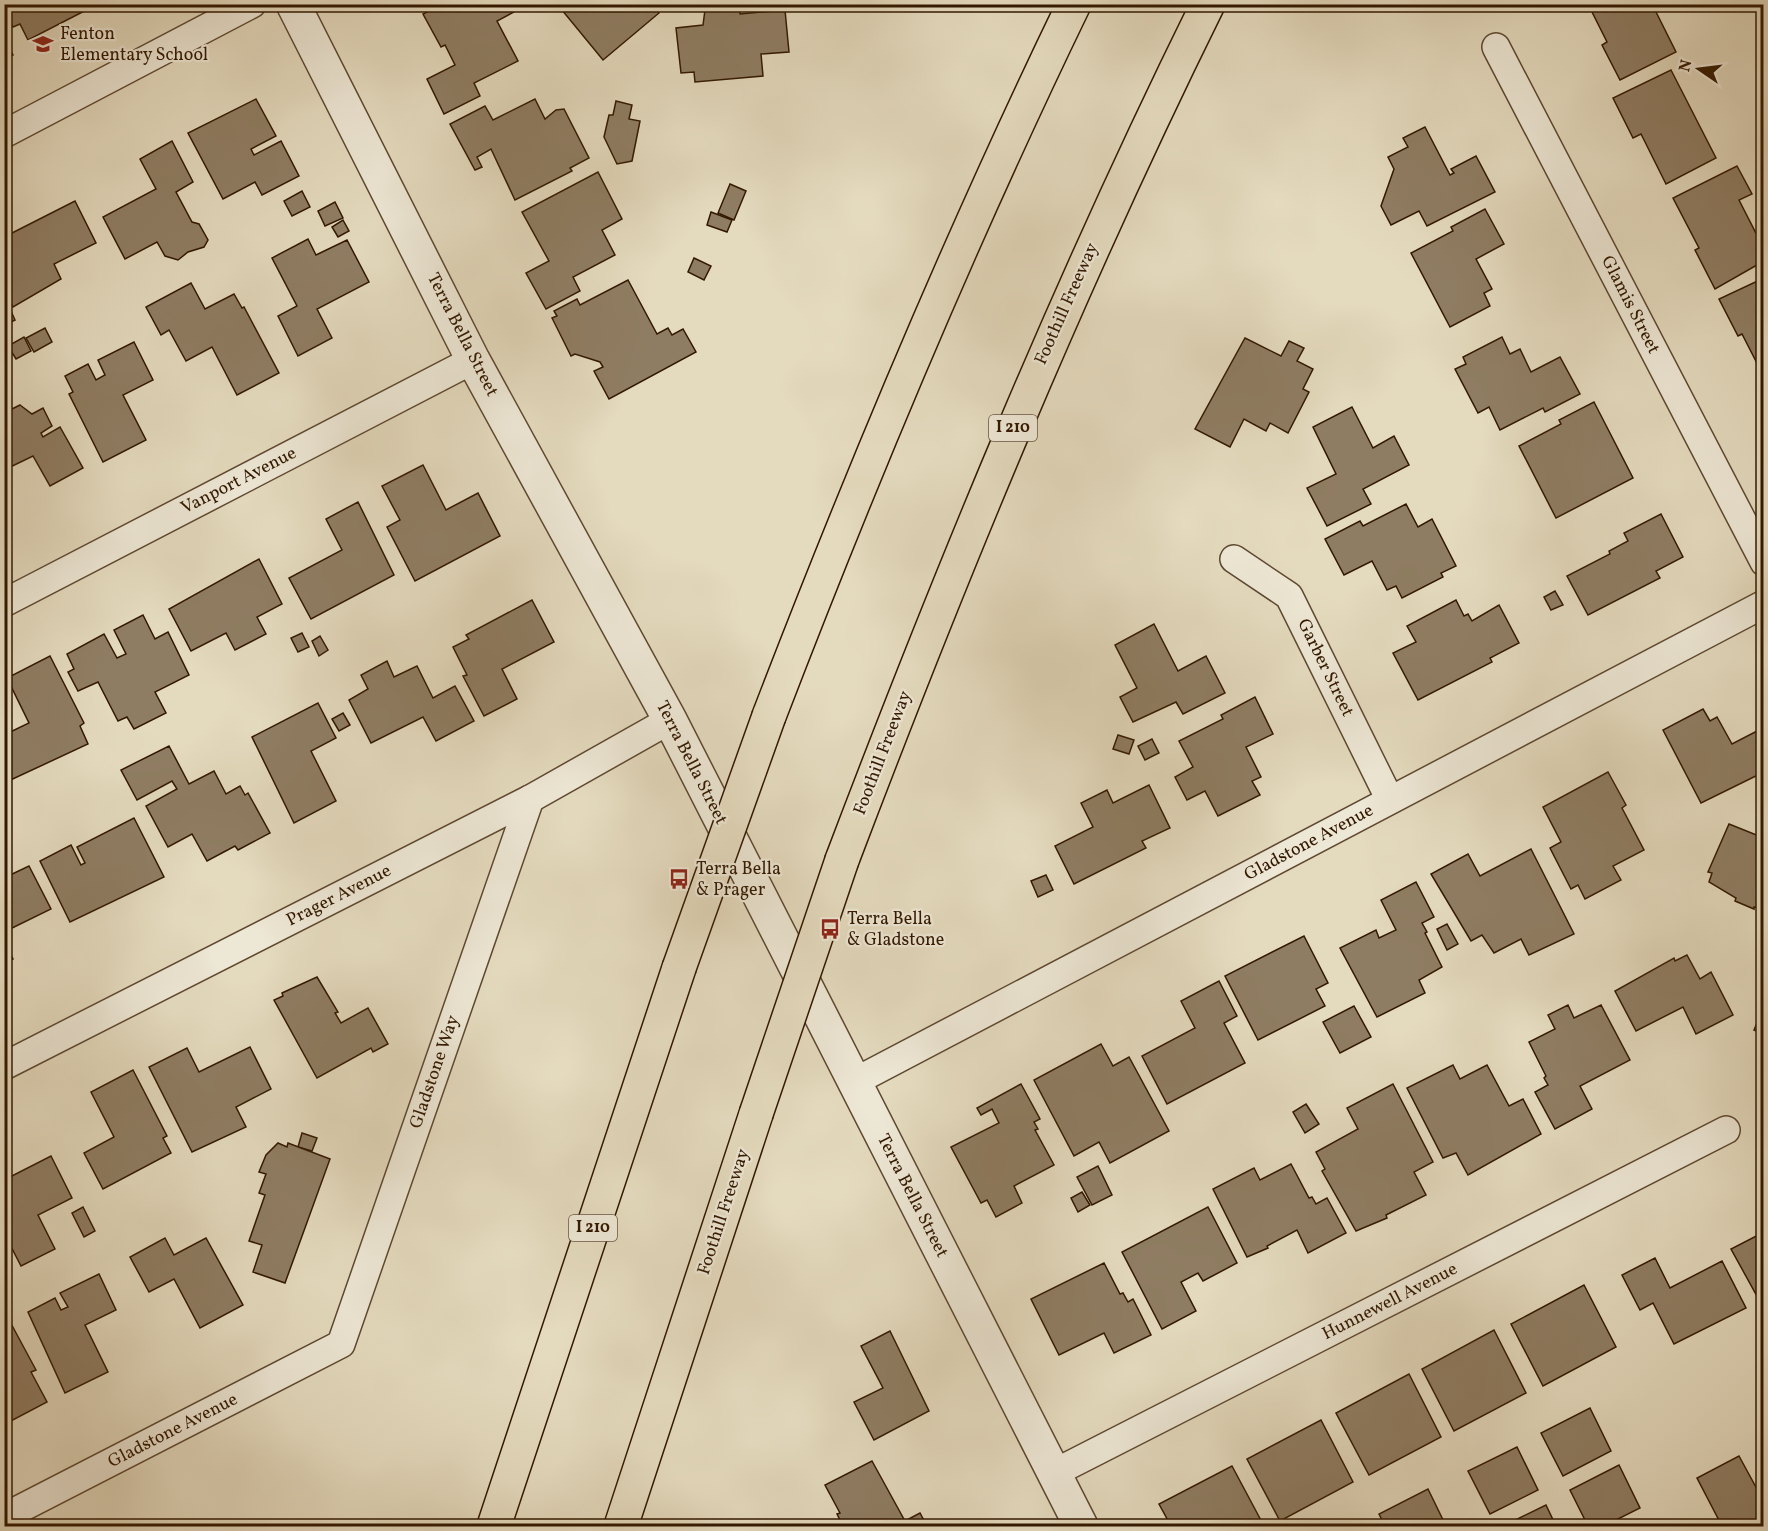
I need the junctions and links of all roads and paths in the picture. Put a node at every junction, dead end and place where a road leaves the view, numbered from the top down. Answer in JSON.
{"nodes":[{"id":1,"x":252,"y":4,"type":"edge"},
{"id":2,"x":293,"y":4,"type":"edge"},
{"id":3,"x":1074,"y":4,"type":"edge"},
{"id":4,"x":1208,"y":4,"type":"edge"},
{"id":5,"x":1496,"y":47,"type":"dead end"},
{"id":6,"x":4,"y":134,"type":"edge"},
{"id":7,"x":473,"y":360,"type":"junction"},
{"id":8,"x":1234,"y":560,"type":"dead end"},
{"id":9,"x":1764,"y":562,"type":"edge"},
{"id":10,"x":4,"y":603,"type":"edge"},
{"id":11,"x":1764,"y":604,"type":"edge"},
{"id":12,"x":670,"y":720,"type":"junction"},
{"id":13,"x":530,"y":799,"type":"junction"},
{"id":14,"x":1390,"y":800,"type":"junction"},
{"id":15,"x":4,"y":1066,"type":"edge"},
{"id":16,"x":854,"y":1082,"type":"junction"},
{"id":17,"x":1726,"y":1130,"type":"dead end"},
{"id":18,"x":341,"y":1344,"type":"joint"},
{"id":19,"x":1054,"y":1473,"type":"junction"},
{"id":20,"x":4,"y":1517,"type":"edge"},
{"id":21,"x":494,"y":1527,"type":"edge"},
{"id":22,"x":621,"y":1527,"type":"edge"},
{"id":23,"x":1081,"y":1527,"type":"edge"}],
"edges":[{"from":1,"to":6,"type":"street"},
{"from":2,"to":7,"type":"street","name":"Terra Bella Street"},
{"from":3,"to":21,"type":"highway","number":"I 210","bridge":true},
{"from":4,"to":22,"type":"highway","name":"Foothill Freeway","number":"I 210","bridge":true},
{"from":5,"to":9,"type":"street","name":"Glamis Street"},
{"from":7,"to":10,"type":"street","name":"Vanport Avenue"},
{"from":7,"to":12,"type":"street","name":"Terra Bella Street"},
{"from":8,"to":14,"type":"street","name":"Garber Street"},
{"from":11,"to":14,"type":"street","name":"Gladstone Avenue"},
{"from":12,"to":13,"type":"street","name":"Prager Avenue"},
{"from":12,"to":16,"type":"street","name":"Terra Bella Street"},
{"from":13,"to":15,"type":"street","name":"Prager Avenue"},
{"from":13,"to":18,"type":"street","name":"Gladstone Way"},
{"from":14,"to":16,"type":"street","name":"Gladstone Avenue"},
{"from":16,"to":19,"type":"street","name":"Terra Bella Street"},
{"from":17,"to":19,"type":"street","name":"Hunnewell Avenue"},
{"from":18,"to":20,"type":"street","name":"Gladstone Avenue"},
{"from":19,"to":23,"type":"street","name":"Terra Bella Street"}]}
